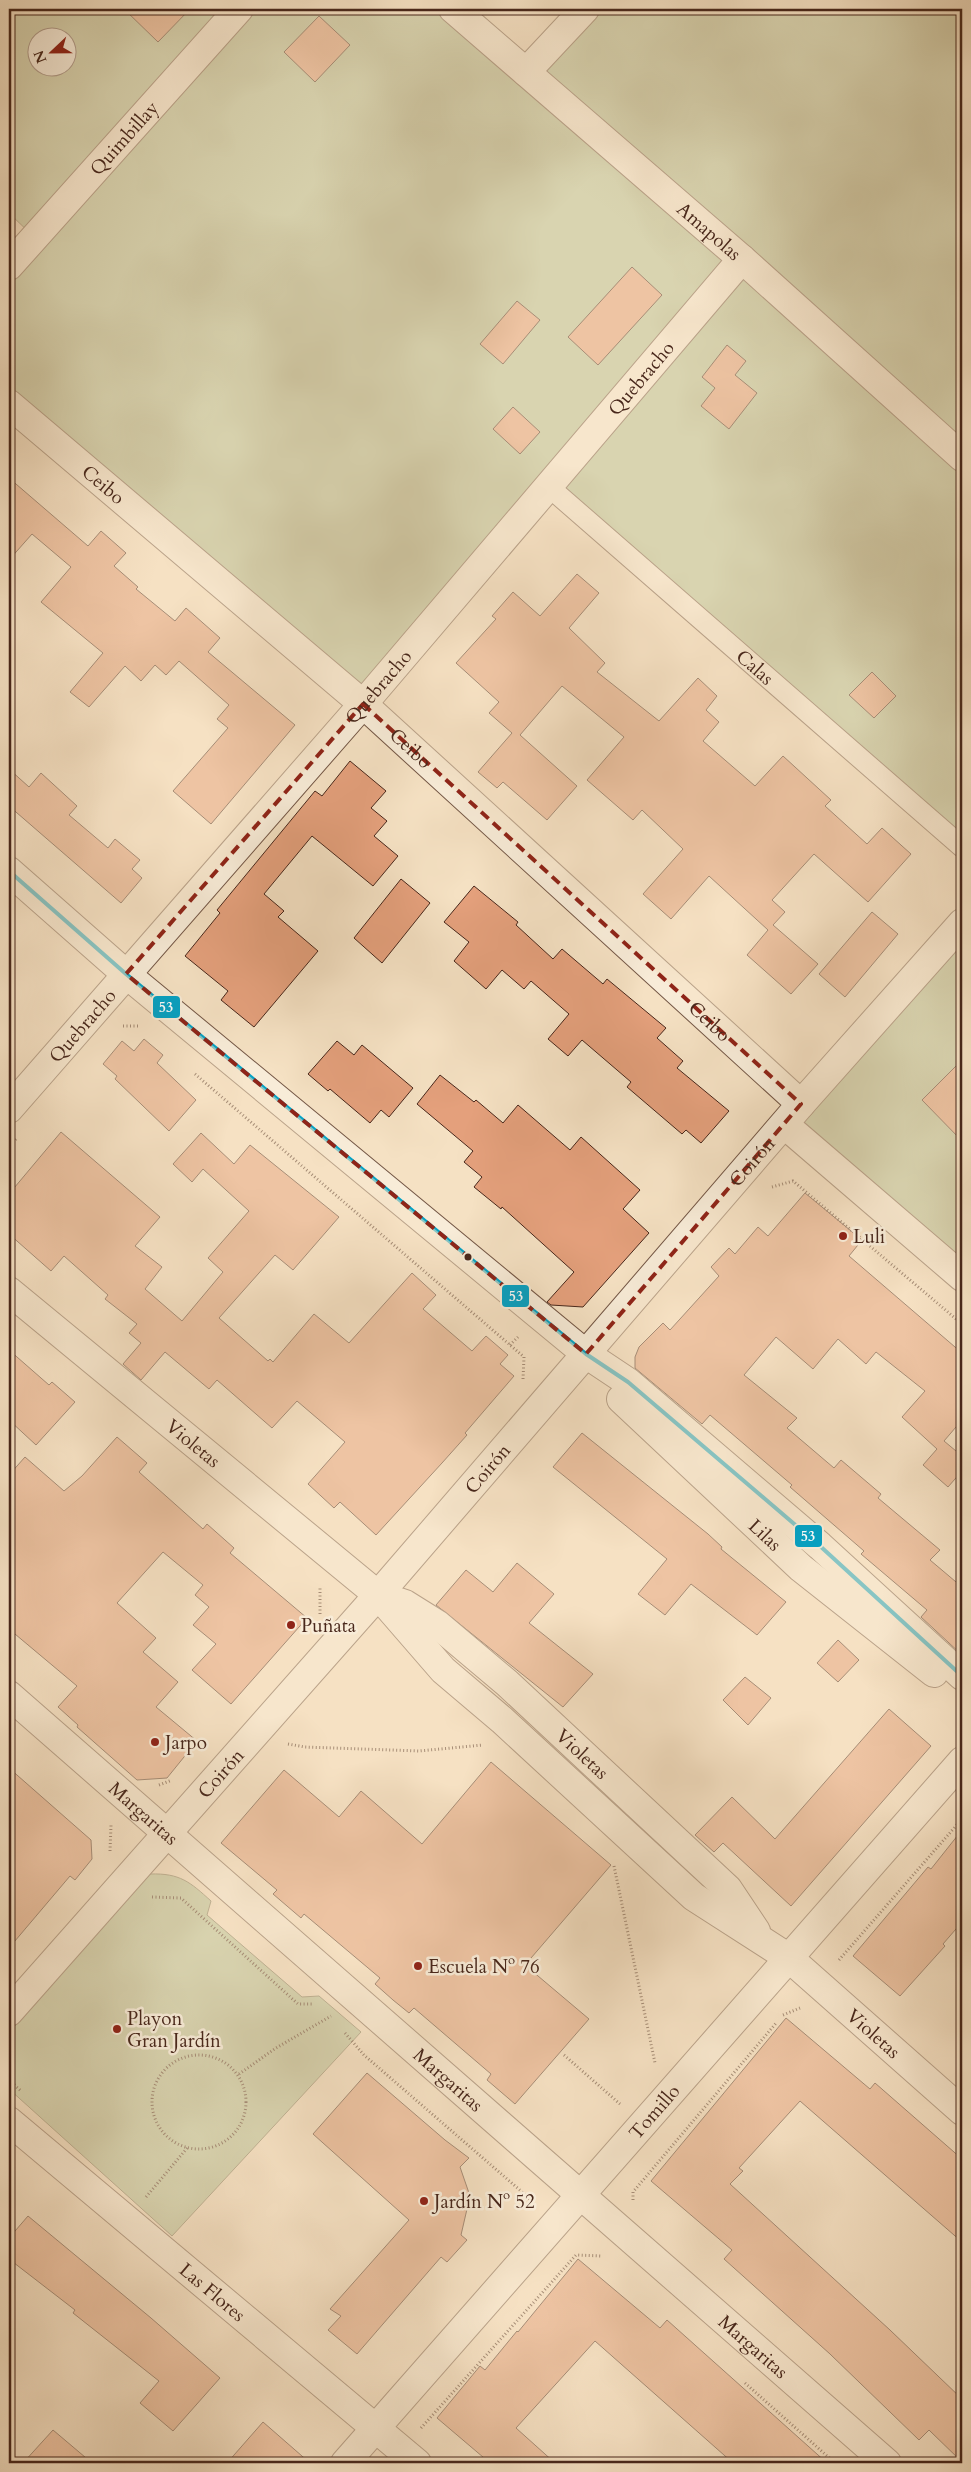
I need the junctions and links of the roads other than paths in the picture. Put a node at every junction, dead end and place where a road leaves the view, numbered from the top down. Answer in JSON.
{"nodes":[{"id":1,"x":239,"y":9,"type":"edge"},
{"id":2,"x":453,"y":9,"type":"edge"},
{"id":3,"x":585,"y":9,"type":"edge"},
{"id":4,"x":526,"y":72,"type":"junction"},
{"id":5,"x":742,"y":259,"type":"junction"},
{"id":6,"x":9,"y":266,"type":"edge"},
{"id":7,"x":9,"y":404,"type":"edge"},
{"id":8,"x":962,"y":457,"type":"edge"},
{"id":9,"x":548,"y":486,"type":"junction"},
{"id":10,"x":363,"y":704,"type":"junction"},
{"id":11,"x":962,"y":847,"type":"edge"},
{"id":12,"x":9,"y":871,"type":"edge"},
{"id":13,"x":962,"y":923,"type":"edge"},
{"id":14,"x":126,"y":974,"type":"junction"},
{"id":15,"x":793,"y":1114,"type":"junction"},
{"id":16,"x":15,"y":1121,"type":"edge"},
{"id":17,"x":962,"y":1277,"type":"edge"},
{"id":18,"x":9,"y":1291,"type":"edge"},
{"id":19,"x":586,"y":1354,"type":"junction"},
{"id":20,"x":378,"y":1595,"type":"junction"},
{"id":21,"x":962,"y":1676,"type":"edge"},
{"id":22,"x":962,"y":1693,"type":"edge"},
{"id":23,"x":9,"y":1695,"type":"edge"},
{"id":24,"x":962,"y":1761,"type":"edge"},
{"id":25,"x":166,"y":1833,"type":"junction"},
{"id":26,"x":789,"y":1958,"type":"junction"},
{"id":27,"x":9,"y":2012,"type":"edge"},
{"id":28,"x":962,"y":2111,"type":"edge"},
{"id":29,"x":9,"y":2121,"type":"edge"},
{"id":30,"x":580,"y":2195,"type":"junction"},
{"id":31,"x":377,"y":2427,"type":"junction"},
{"id":32,"x":345,"y":2463,"type":"edge"},
{"id":33,"x":418,"y":2463,"type":"edge"},
{"id":34,"x":887,"y":2463,"type":"edge"}],
"edges":[{"from":1,"to":6,"type":"street","name":"Quimbillay"},
{"from":2,"to":4,"type":"street","name":"Amapolas"},
{"from":3,"to":4,"type":"street"},
{"from":4,"to":5,"type":"street","name":"Amapolas"},
{"from":5,"to":8,"type":"street","name":"Amapolas"},
{"from":5,"to":9,"type":"street","name":"Quebracho"},
{"from":7,"to":10,"type":"street","name":"Ceibo"},
{"from":9,"to":10,"type":"street","name":"Quebracho"},
{"from":9,"to":11,"type":"lane","name":"Calas"},
{"from":10,"to":14,"type":"street","name":"Quebracho"},
{"from":10,"to":15,"type":"street","name":"Ceibo"},
{"from":12,"to":14,"type":"street","name":"Lilas"},
{"from":13,"to":15,"type":"street","name":"Coirón"},
{"from":14,"to":16,"type":"street","name":"Quebracho"},
{"from":14,"to":19,"type":"street","name":"Lilas"},
{"from":15,"to":17,"type":"street","name":"Ceibo"},
{"from":15,"to":19,"type":"street","name":"Coirón"},
{"from":18,"to":20,"type":"street","name":"Violetas"},
{"from":19,"to":20,"type":"street","name":"Coirón"},
{"from":19,"to":21,"type":"street","name":"Lilas"},
{"from":19,"to":22,"type":"street","name":"Lilas"},
{"from":20,"to":25,"type":"street","name":"Coirón"},
{"from":20,"to":26,"type":"street","name":"Violetas"},
{"from":23,"to":25,"type":"street","name":"Margaritas"},
{"from":24,"to":26,"type":"street","name":"Tomillo"},
{"from":25,"to":27,"type":"street","name":"Coirón"},
{"from":25,"to":30,"type":"street","name":"Margaritas"},
{"from":26,"to":28,"type":"street","name":"Violetas"},
{"from":26,"to":30,"type":"street","name":"Tomillo"},
{"from":29,"to":31,"type":"street","name":"Las Flores"},
{"from":30,"to":31,"type":"street","name":"Tomillo"},
{"from":30,"to":34,"type":"street","name":"Margaritas"},
{"from":31,"to":32,"type":"street","name":"Tomillo"},
{"from":31,"to":33,"type":"street","name":"Las Flores"}]}
